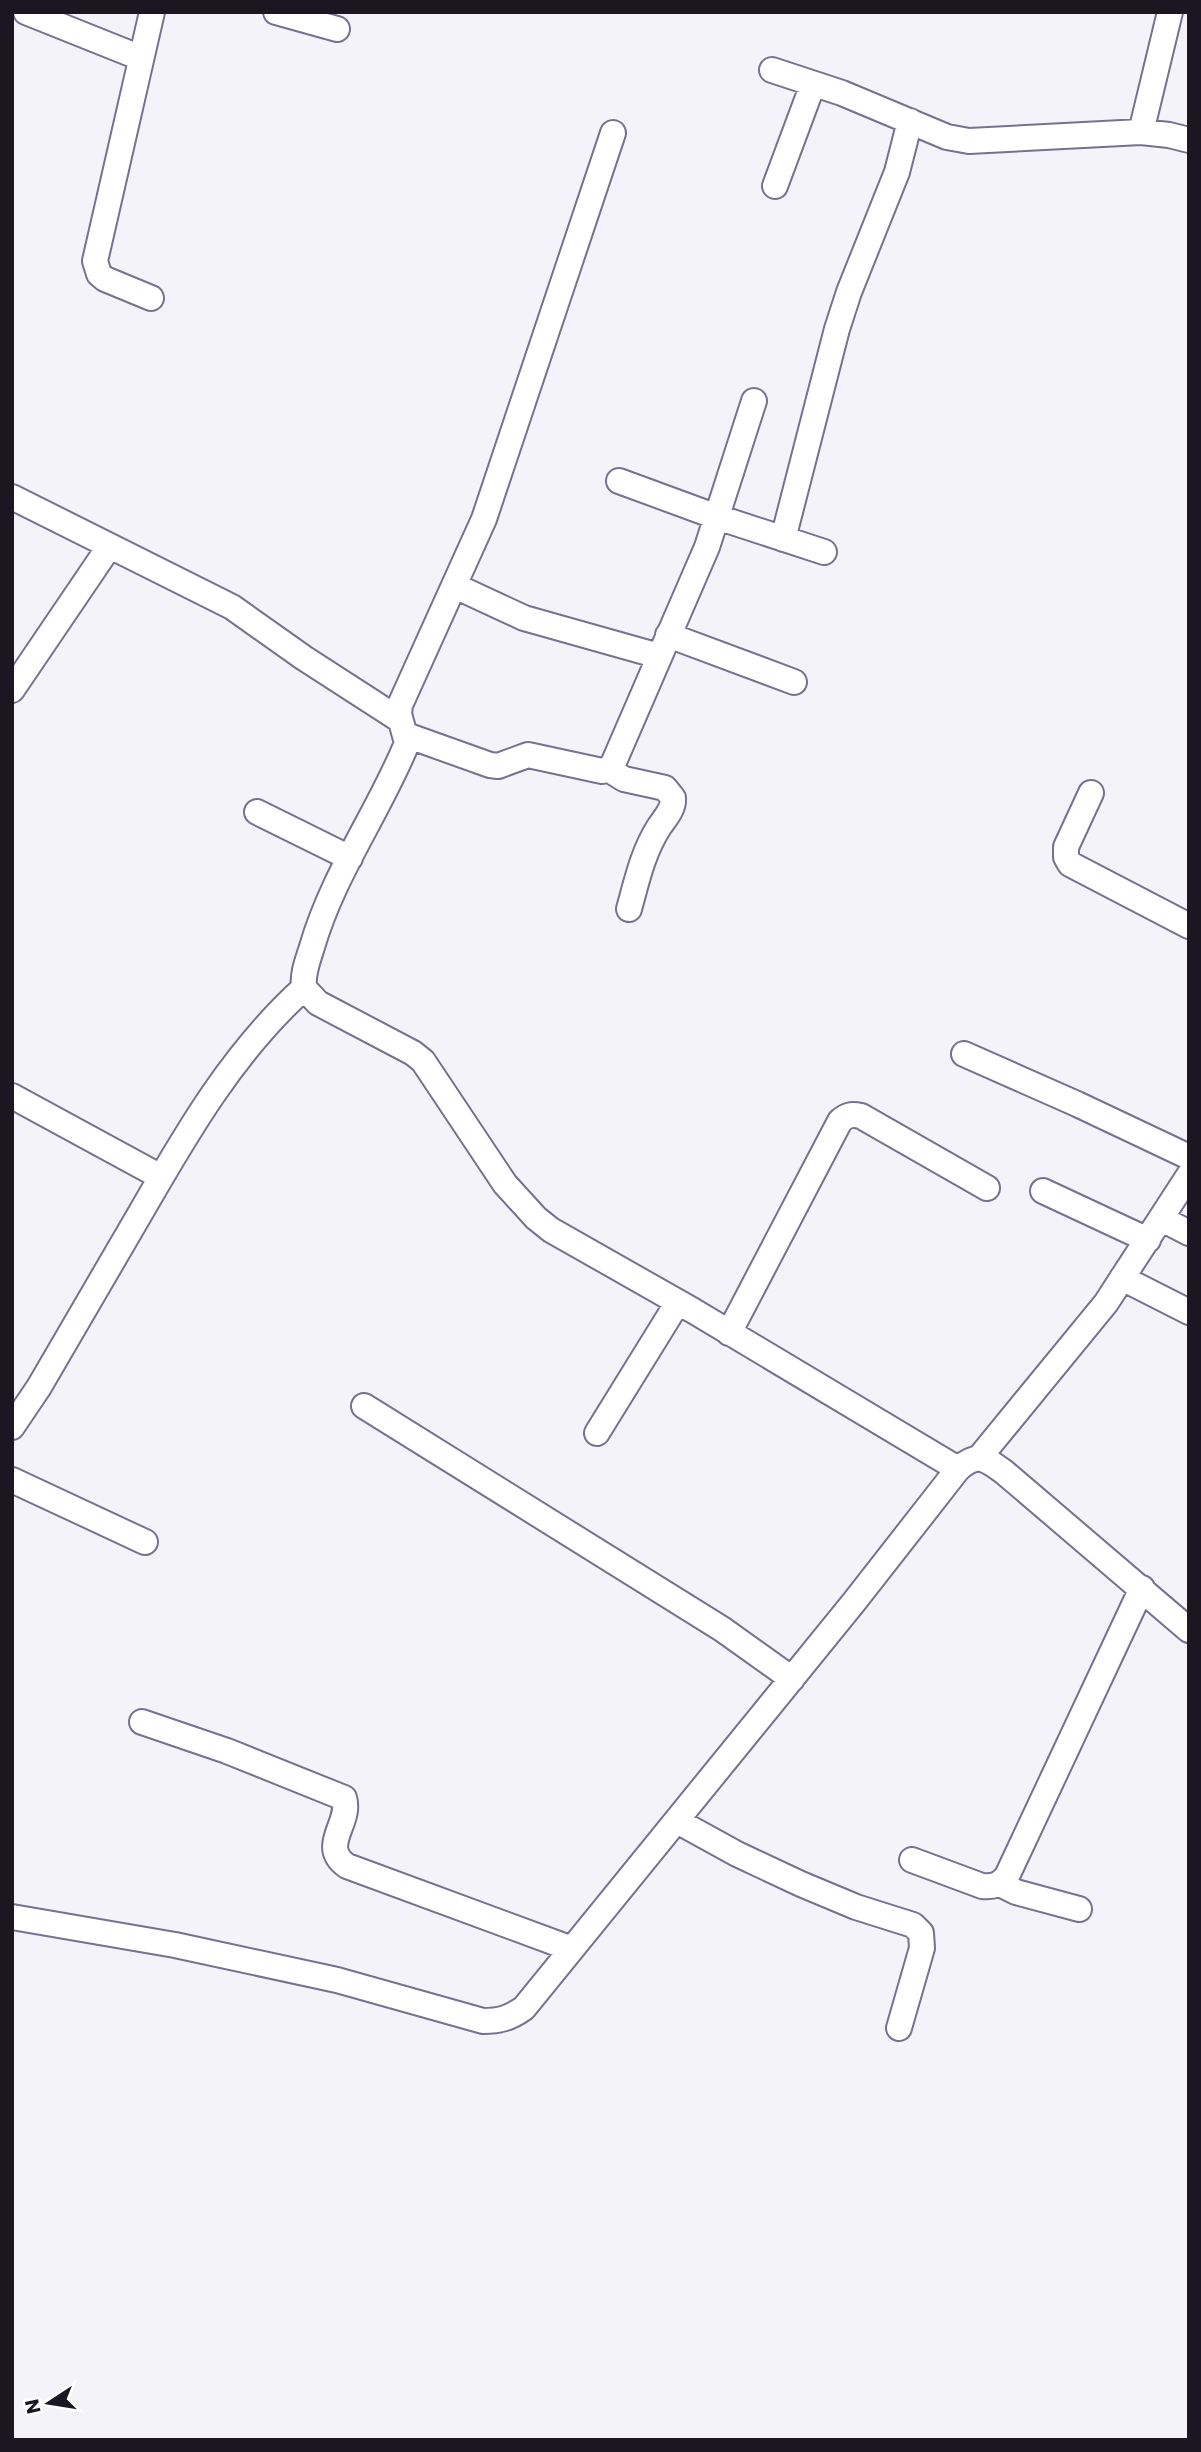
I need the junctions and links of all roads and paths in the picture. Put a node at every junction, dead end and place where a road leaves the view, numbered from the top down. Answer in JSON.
{"nodes":[{"id":1,"x":26,"y":12,"type":"edge"},
{"id":2,"x":152,"y":12,"type":"edge"},
{"id":3,"x":276,"y":12,"type":"edge"},
{"id":4,"x":1170,"y":12,"type":"edge"},
{"id":5,"x":337,"y":29,"type":"dead end"},
{"id":6,"x":141,"y":58,"type":"junction"},
{"id":7,"x":772,"y":70,"type":"dead end"},
{"id":8,"x":813,"y":84,"type":"junction"},
{"id":9,"x":910,"y":121,"type":"junction"},
{"id":10,"x":1141,"y":132,"type":"junction"},
{"id":11,"x":613,"y":133,"type":"dead end"},
{"id":12,"x":1189,"y":140,"type":"edge"},
{"id":13,"x":775,"y":186,"type":"dead end"},
{"id":14,"x":150,"y":298,"type":"dead end"},
{"id":15,"x":754,"y":401,"type":"dead end"},
{"id":16,"x":619,"y":481,"type":"dead end"},
{"id":17,"x":12,"y":497,"type":"edge"},
{"id":18,"x":717,"y":517,"type":"junction"},
{"id":19,"x":783,"y":539,"type":"junction"},
{"id":20,"x":109,"y":547,"type":"junction"},
{"id":21,"x":824,"y":552,"type":"dead end"},
{"id":22,"x":455,"y":586,"type":"junction"},
{"id":23,"x":663,"y":646,"type":"junction"},
{"id":24,"x":794,"y":682,"type":"dead end"},
{"id":25,"x":12,"y":690,"type":"edge"},
{"id":26,"x":403,"y":727,"type":"junction"},
{"id":27,"x":608,"y":769,"type":"junction"},
{"id":28,"x":1091,"y":793,"type":"dead end"},
{"id":29,"x":257,"y":812,"type":"dead end"},
{"id":30,"x":350,"y":859,"type":"junction"},
{"id":31,"x":629,"y":909,"type":"dead end"},
{"id":32,"x":1189,"y":926,"type":"edge"},
{"id":33,"x":304,"y":988,"type":"junction"},
{"id":34,"x":964,"y":1054,"type":"dead end"},
{"id":35,"x":12,"y":1096,"type":"edge"},
{"id":36,"x":1189,"y":1157,"type":"edge"},
{"id":37,"x":1189,"y":1175,"type":"edge"},
{"id":38,"x":161,"y":1177,"type":"junction"},
{"id":39,"x":987,"y":1188,"type":"dead end"},
{"id":40,"x":1043,"y":1191,"type":"dead end"},
{"id":41,"x":1162,"y":1219,"type":"junction"},
{"id":42,"x":1189,"y":1233,"type":"edge"},
{"id":43,"x":1148,"y":1240,"type":"junction"},
{"id":44,"x":1122,"y":1278,"type":"junction"},
{"id":45,"x":678,"y":1302,"type":"junction"},
{"id":46,"x":1189,"y":1312,"type":"edge"},
{"id":47,"x":729,"y":1333,"type":"junction"},
{"id":48,"x":364,"y":1406,"type":"dead end"},
{"id":49,"x":14,"y":1421,"type":"edge"},
{"id":50,"x":597,"y":1433,"type":"dead end"},
{"id":51,"x":968,"y":1463,"type":"junction"},
{"id":52,"x":12,"y":1480,"type":"edge"},
{"id":53,"x":145,"y":1542,"type":"dead end"},
{"id":54,"x":1142,"y":1588,"type":"junction"},
{"id":55,"x":1189,"y":1630,"type":"edge"},
{"id":56,"x":792,"y":1679,"type":"junction"},
{"id":57,"x":142,"y":1722,"type":"dead end"},
{"id":58,"x":677,"y":1821,"type":"junction"},
{"id":59,"x":912,"y":1860,"type":"dead end"},
{"id":60,"x":1000,"y":1884,"type":"junction"},
{"id":61,"x":1079,"y":1909,"type":"dead end"},
{"id":62,"x":12,"y":1917,"type":"edge"},
{"id":63,"x":572,"y":1949,"type":"junction"},
{"id":64,"x":899,"y":2028,"type":"dead end"}],
"edges":[{"from":1,"to":6,"type":"street"},
{"from":2,"to":6,"type":"street"},
{"from":3,"to":5,"type":"street"},
{"from":4,"to":10,"type":"street"},
{"from":6,"to":14,"type":"street"},
{"from":7,"to":8,"type":"street"},
{"from":8,"to":9,"type":"street"},
{"from":8,"to":13,"type":"street"},
{"from":9,"to":10,"type":"street"},
{"from":9,"to":19,"type":"street"},
{"from":10,"to":12,"type":"street"},
{"from":11,"to":22,"type":"street"},
{"from":15,"to":18,"type":"street"},
{"from":16,"to":18,"type":"street"},
{"from":17,"to":20,"type":"street"},
{"from":18,"to":19,"type":"street"},
{"from":18,"to":23,"type":"street"},
{"from":19,"to":21,"type":"street"},
{"from":20,"to":25,"type":"street"},
{"from":20,"to":26,"type":"street"},
{"from":22,"to":23,"type":"street"},
{"from":22,"to":26,"type":"street"},
{"from":23,"to":24,"type":"street"},
{"from":23,"to":27,"type":"street"},
{"from":26,"to":27,"type":"street"},
{"from":26,"to":30,"type":"street"},
{"from":27,"to":31,"type":"street"},
{"from":28,"to":32,"type":"street"},
{"from":29,"to":30,"type":"street"},
{"from":30,"to":33,"type":"street"},
{"from":33,"to":38,"type":"street"},
{"from":33,"to":45,"type":"street"},
{"from":34,"to":36,"type":"street"},
{"from":35,"to":38,"type":"street"},
{"from":37,"to":41,"type":"street"},
{"from":38,"to":49,"type":"street"},
{"from":39,"to":47,"type":"street"},
{"from":40,"to":43,"type":"street"},
{"from":41,"to":42,"type":"street"},
{"from":41,"to":43,"type":"street"},
{"from":43,"to":44,"type":"street"},
{"from":44,"to":46,"type":"street"},
{"from":44,"to":51,"type":"street"},
{"from":45,"to":47,"type":"street"},
{"from":45,"to":50,"type":"street"},
{"from":47,"to":51,"type":"street"},
{"from":48,"to":56,"type":"street"},
{"from":51,"to":54,"type":"street"},
{"from":51,"to":56,"type":"street"},
{"from":52,"to":53,"type":"street"},
{"from":54,"to":55,"type":"street"},
{"from":54,"to":60,"type":"street"},
{"from":56,"to":58,"type":"street"},
{"from":57,"to":63,"type":"street"},
{"from":58,"to":63,"type":"street"},
{"from":58,"to":64,"type":"street"},
{"from":59,"to":60,"type":"street"},
{"from":60,"to":61,"type":"street"},
{"from":62,"to":63,"type":"street"}]}
